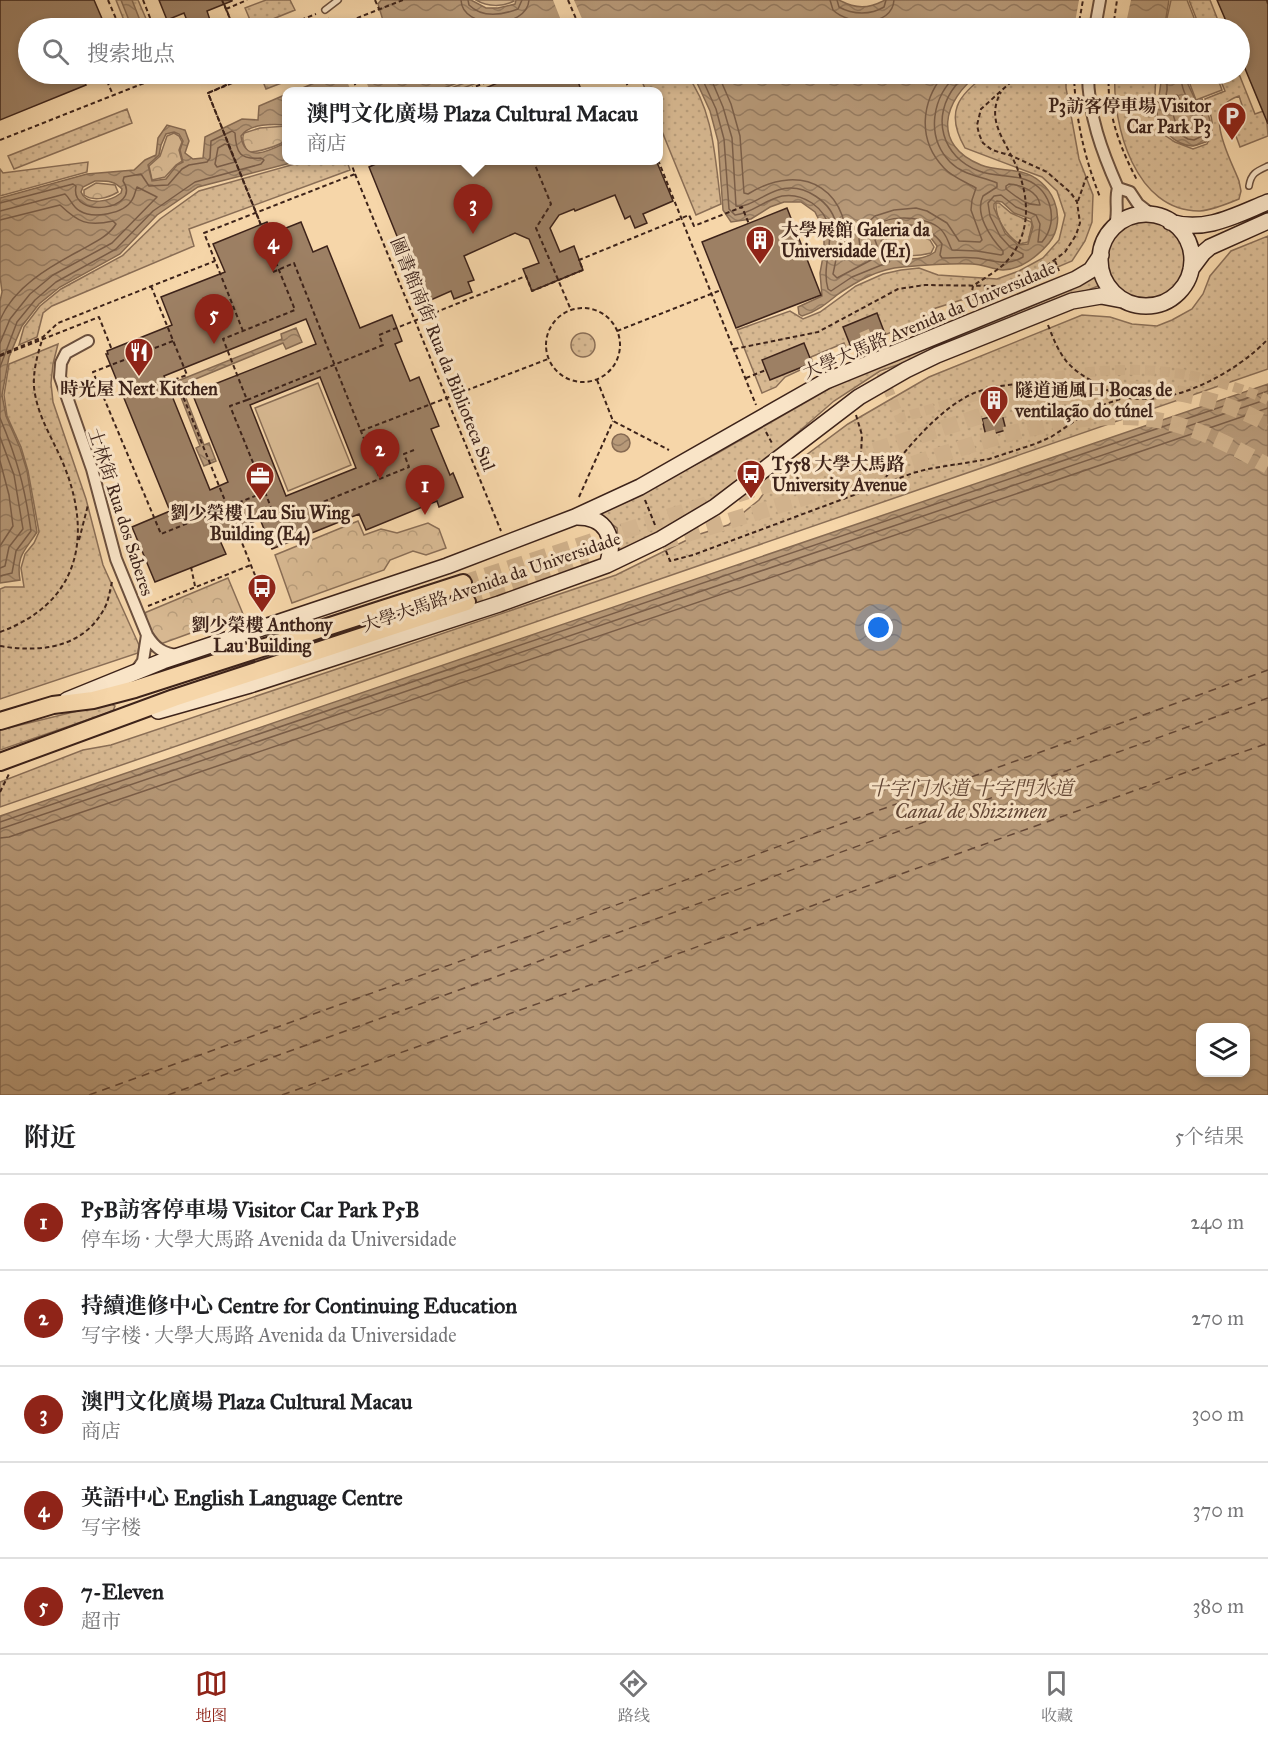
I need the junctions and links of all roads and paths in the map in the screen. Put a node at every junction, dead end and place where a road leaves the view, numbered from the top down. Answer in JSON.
{"nodes":[{"id":1,"x":108,"y":0,"type":"edge"},
{"id":2,"x":143,"y":0,"type":"edge"},
{"id":3,"x":247,"y":0,"type":"edge"},
{"id":4,"x":338,"y":0,"type":"edge"},
{"id":5,"x":375,"y":0,"type":"edge"},
{"id":6,"x":403,"y":0,"type":"edge"},
{"id":7,"x":568,"y":0,"type":"edge"},
{"id":8,"x":1083,"y":0,"type":"edge"},
{"id":9,"x":1100,"y":0,"type":"edge"},
{"id":10,"x":1117,"y":0,"type":"edge"},
{"id":11,"x":223,"y":2,"type":"edge"},
{"id":12,"x":226,"y":9,"type":"junction"},
{"id":13,"x":379,"y":9,"type":"junction"},
{"id":14,"x":325,"y":10,"type":"junction"},
{"id":15,"x":116,"y":18,"type":"edge"},
{"id":16,"x":150,"y":18,"type":"edge"},
{"id":17,"x":230,"y":18,"type":"edge"},
{"id":18,"x":230,"y":18,"type":"edge"},
{"id":19,"x":305,"y":18,"type":"edge"},
{"id":20,"x":328,"y":18,"type":"edge"},
{"id":21,"x":357,"y":18,"type":"edge"},
{"id":22,"x":576,"y":18,"type":"edge"},
{"id":23,"x":1080,"y":18,"type":"edge"},
{"id":24,"x":1097,"y":18,"type":"edge"},
{"id":25,"x":1114,"y":18,"type":"edge"},
{"id":26,"x":108,"y":84,"type":"edge"},
{"id":27,"x":142,"y":84,"type":"edge"},
{"id":28,"x":229,"y":84,"type":"edge"},
{"id":29,"x":230,"y":84,"type":"edge"},
{"id":30,"x":481,"y":84,"type":"edge"},
{"id":31,"x":1009,"y":84,"type":"edge"},
{"id":32,"x":1075,"y":84,"type":"edge"},
{"id":33,"x":1089,"y":84,"type":"edge"},
{"id":34,"x":1109,"y":84,"type":"edge"},
{"id":35,"x":476,"y":86,"type":"edge"},
{"id":36,"x":1003,"y":90,"type":"junction"},
{"id":37,"x":113,"y":95,"type":"junction"},
{"id":38,"x":0,"y":140,"type":"edge"},
{"id":39,"x":1012,"y":156,"type":"junction"},
{"id":40,"x":352,"y":165,"type":"edge"},
{"id":41,"x":535,"y":165,"type":"edge"},
{"id":42,"x":660,"y":165,"type":"edge"},
{"id":43,"x":1268,"y":166,"type":"edge"},
{"id":44,"x":355,"y":174,"type":"junction"},
{"id":45,"x":1091,"y":176,"type":"junction"},
{"id":46,"x":1137,"y":180,"type":"dead end"},
{"id":47,"x":1117,"y":186,"type":"junction"},
{"id":48,"x":1249,"y":186,"type":"dead end"},
{"id":49,"x":1100,"y":197,"type":"dead end"},
{"id":50,"x":1077,"y":202,"type":"junction"},
{"id":51,"x":1268,"y":202,"type":"edge"},
{"id":52,"x":256,"y":213,"type":"junction"},
{"id":53,"x":1151,"y":214,"type":"junction"},
{"id":54,"x":682,"y":218,"type":"junction"},
{"id":55,"x":1268,"y":221,"type":"edge"},
{"id":56,"x":1170,"y":222,"type":"junction"},
{"id":57,"x":748,"y":224,"type":"dead end"},
{"id":58,"x":261,"y":225,"type":"junction"},
{"id":59,"x":1114,"y":227,"type":"junction"},
{"id":60,"x":1101,"y":255,"type":"junction"},
{"id":61,"x":215,"y":261,"type":"junction"},
{"id":62,"x":1055,"y":261,"type":"junction"},
{"id":63,"x":279,"y":270,"type":"junction"},
{"id":64,"x":1191,"y":270,"type":"junction"},
{"id":65,"x":1059,"y":271,"type":"dead end"},
{"id":66,"x":273,"y":272,"type":"dead end"},
{"id":67,"x":559,"y":280,"type":"junction"},
{"id":68,"x":151,"y":286,"type":"junction"},
{"id":69,"x":973,"y":286,"type":"junction"},
{"id":70,"x":721,"y":290,"type":"dead end"},
{"id":71,"x":711,"y":293,"type":"junction"},
{"id":72,"x":1122,"y":300,"type":"junction"},
{"id":73,"x":571,"y":310,"type":"junction"},
{"id":74,"x":1044,"y":313,"type":"junction"},
{"id":75,"x":976,"y":320,"type":"junction"},
{"id":76,"x":415,"y":321,"type":"junction"},
{"id":77,"x":243,"y":331,"type":"junction"},
{"id":78,"x":617,"y":331,"type":"junction"},
{"id":79,"x":43,"y":337,"type":"junction"},
{"id":80,"x":1268,"y":339,"type":"edge"},
{"id":81,"x":88,"y":341,"type":"dead end"},
{"id":82,"x":173,"y":341,"type":"junction"},
{"id":83,"x":734,"y":349,"type":"junction"},
{"id":84,"x":112,"y":350,"type":"dead end"},
{"id":85,"x":0,"y":356,"type":"edge"},
{"id":86,"x":548,"y":359,"type":"junction"},
{"id":87,"x":334,"y":365,"type":"junction"},
{"id":88,"x":766,"y":370,"type":"dead end"},
{"id":89,"x":745,"y":378,"type":"junction"},
{"id":90,"x":597,"y":380,"type":"junction"},
{"id":91,"x":1107,"y":390,"type":"junction"},
{"id":92,"x":1126,"y":397,"type":"junction"},
{"id":93,"x":446,"y":398,"type":"junction"},
{"id":94,"x":247,"y":400,"type":"junction"},
{"id":95,"x":850,"y":404,"type":"junction"},
{"id":96,"x":756,"y":405,"type":"dead end"},
{"id":97,"x":613,"y":421,"type":"junction"},
{"id":98,"x":763,"y":427,"type":"dead end"},
{"id":99,"x":361,"y":431,"type":"junction"},
{"id":100,"x":414,"y":450,"type":"dead end"},
{"id":101,"x":669,"y":450,"type":"dead end"},
{"id":102,"x":777,"y":451,"type":"dead end"},
{"id":103,"x":380,"y":479,"type":"junction"},
{"id":104,"x":95,"y":482,"type":"junction"},
{"id":105,"x":881,"y":484,"type":"junction"},
{"id":106,"x":265,"y":492,"type":"junction"},
{"id":107,"x":641,"y":492,"type":"dead end"},
{"id":108,"x":859,"y":492,"type":"junction"},
{"id":109,"x":579,"y":497,"type":"dead end"},
{"id":110,"x":228,"y":507,"type":"junction"},
{"id":111,"x":575,"y":517,"type":"junction"},
{"id":112,"x":658,"y":532,"type":"dead end"},
{"id":113,"x":78,"y":543,"type":"junction"},
{"id":114,"x":507,"y":544,"type":"junction"},
{"id":115,"x":664,"y":547,"type":"dead end"},
{"id":116,"x":116,"y":558,"type":"junction"},
{"id":117,"x":251,"y":565,"type":"junction"},
{"id":118,"x":607,"y":566,"type":"junction"},
{"id":119,"x":191,"y":567,"type":"dead end"},
{"id":120,"x":463,"y":583,"type":"tunnel mouth"},
{"id":121,"x":195,"y":586,"type":"junction"},
{"id":122,"x":467,"y":602,"type":"tunnel mouth"},
{"id":123,"x":267,"y":605,"type":"dead end"},
{"id":124,"x":136,"y":610,"type":"junction"},
{"id":125,"x":0,"y":632,"type":"edge"},
{"id":126,"x":147,"y":635,"type":"junction"},
{"id":127,"x":0,"y":646,"type":"edge"},
{"id":128,"x":182,"y":655,"type":"junction"},
{"id":129,"x":134,"y":673,"type":"junction"},
{"id":130,"x":53,"y":705,"type":"junction"},
{"id":131,"x":0,"y":721,"type":"edge"},
{"id":132,"x":88,"y":731,"type":"junction"},
{"id":133,"x":0,"y":762,"type":"edge"}],
"edges":[{"from":1,"to":15,"type":"path"},
{"from":2,"to":16,"type":"path"},
{"from":3,"to":12,"type":"path"},
{"from":4,"to":14,"type":"lane"},
{"from":5,"to":13,"type":"path"},
{"from":6,"to":13,"type":"path"},
{"from":7,"to":22,"type":"path"},
{"from":8,"to":23,"type":"path"},
{"from":9,"to":24,"type":"street"},
{"from":10,"to":25,"type":"path"},
{"from":11,"to":12,"type":"path"},
{"from":11,"to":18,"type":"path","bridge":true},
{"from":12,"to":17,"type":"path"},
{"from":13,"to":21,"type":"path"},
{"from":14,"to":19,"type":"path"},
{"from":14,"to":20,"type":"path"},
{"from":26,"to":37,"type":"path"},
{"from":27,"to":37,"type":"path"},
{"from":28,"to":52,"type":"path","bridge":true},
{"from":29,"to":58,"type":"path","bridge":true},
{"from":30,"to":35,"type":"path"},
{"from":31,"to":36,"type":"path"},
{"from":32,"to":45,"type":"path"},
{"from":33,"to":47,"type":"street"},
{"from":34,"to":46,"type":"path"},
{"from":36,"to":39,"type":"path"},
{"from":36,"to":39,"type":"path"},
{"from":37,"to":38,"type":"path"},
{"from":39,"to":50,"type":"path"},
{"from":39,"to":69,"type":"path"},
{"from":40,"to":44,"type":"path","name":"圖書館南街 Rua da Biblioteca Sul"},
{"from":41,"to":67,"type":"path"},
{"from":42,"to":54,"type":"path"},
{"from":43,"to":48,"type":"lane"},
{"from":44,"to":52,"type":"path"},
{"from":44,"to":76,"type":"path","name":"圖書館南街 Rua da Biblioteca Sul"},
{"from":45,"to":49,"type":"path"},
{"from":45,"to":50,"type":"path"},
{"from":47,"to":53,"type":"street"},
{"from":47,"to":59,"type":"street"},
{"from":50,"to":62,"type":"path"},
{"from":51,"to":56,"type":"main road"},
{"from":52,"to":58,"type":"path"},
{"from":52,"to":61,"type":"path"},
{"from":53,"to":56,"type":"main road"},
{"from":53,"to":59,"type":"main road"},
{"from":54,"to":57,"type":"path"},
{"from":54,"to":67,"type":"path"},
{"from":54,"to":71,"type":"path"},
{"from":55,"to":64,"type":"main road"},
{"from":56,"to":64,"type":"main road"},
{"from":58,"to":63,"type":"path"},
{"from":59,"to":60,"type":"main road"},
{"from":60,"to":72,"type":"main road"},
{"from":60,"to":75,"type":"main road","name":"大學大馬路 Avenida da Universidade"},
{"from":61,"to":68,"type":"path"},
{"from":61,"to":77,"type":"path"},
{"from":62,"to":65,"type":"path"},
{"from":62,"to":69,"type":"path"},
{"from":63,"to":66,"type":"path"},
{"from":63,"to":77,"type":"path"},
{"from":63,"to":87,"type":"path"},
{"from":64,"to":72,"type":"main road"},
{"from":67,"to":73,"type":"path"},
{"from":67,"to":76,"type":"path"},
{"from":68,"to":79,"type":"path"},
{"from":68,"to":82,"type":"path"},
{"from":69,"to":75,"type":"path"},
{"from":69,"to":83,"type":"path"},
{"from":70,"to":71,"type":"path"},
{"from":71,"to":78,"type":"path"},
{"from":71,"to":83,"type":"path"},
{"from":72,"to":74,"type":"main road","name":"大學大馬路 Avenida da Universidade"},
{"from":73,"to":78,"type":"path"},
{"from":73,"to":86,"type":"path"},
{"from":74,"to":91,"type":"path"},
{"from":74,"to":95,"type":"main road","name":"大學大馬路 Avenida da Universidade"},
{"from":75,"to":111,"type":"main road","name":"大學大馬路 Avenida da Universidade"},
{"from":76,"to":87,"type":"path"},
{"from":76,"to":93,"type":"path","name":"圖書館南街 Rua da Biblioteca Sul"},
{"from":77,"to":94,"type":"path"},
{"from":78,"to":90,"type":"path"},
{"from":79,"to":85,"type":"path","bridge":true},
{"from":79,"to":113,"type":"path"},
{"from":80,"to":92,"type":"path"},
{"from":81,"to":104,"type":"street","name":"士林街 Rua dos Saberes"},
{"from":82,"to":110,"type":"path"},
{"from":82,"to":110,"type":"path"},
{"from":83,"to":89,"type":"path"},
{"from":84,"to":85,"type":"path","bridge":true},
{"from":86,"to":90,"type":"path"},
{"from":86,"to":93,"type":"path"},
{"from":87,"to":94,"type":"path"},
{"from":87,"to":99,"type":"path"},
{"from":88,"to":89,"type":"path"},
{"from":89,"to":96,"type":"path"},
{"from":90,"to":97,"type":"path"},
{"from":91,"to":92,"type":"path"},
{"from":91,"to":105,"type":"path"},
{"from":92,"to":105,"type":"path"},
{"from":93,"to":99,"type":"path"},
{"from":93,"to":114,"type":"path","name":"圖書館南街 Rua da Biblioteca Sul"},
{"from":94,"to":106,"type":"path"},
{"from":95,"to":108,"type":"path"},
{"from":95,"to":118,"type":"main road","name":"大學大馬路 Avenida da Universidade"},
{"from":97,"to":101,"type":"path"},
{"from":97,"to":109,"type":"path"},
{"from":98,"to":102,"type":"path"},
{"from":99,"to":103,"type":"path"},
{"from":100,"to":103,"type":"path"},
{"from":103,"to":106,"type":"path"},
{"from":104,"to":113,"type":"path"},
{"from":104,"to":116,"type":"street","name":"士林街 Rua dos Saberes"},
{"from":105,"to":108,"type":"path"},
{"from":106,"to":110,"type":"path"},
{"from":107,"to":112,"type":"path"},
{"from":108,"to":115,"type":"path"},
{"from":110,"to":117,"type":"path"},
{"from":111,"to":114,"type":"main road","name":"大學大馬路 Avenida da Universidade"},
{"from":111,"to":118,"type":"main road"},
{"from":113,"to":125,"type":"path"},
{"from":114,"to":128,"type":"main road","name":"大學大馬路 Avenida da Universidade"},
{"from":116,"to":124,"type":"street","name":"士林街 Rua dos Saberes"},
{"from":116,"to":127,"type":"path"},
{"from":117,"to":121,"type":"path"},
{"from":117,"to":123,"type":"path"},
{"from":118,"to":132,"type":"main road","name":"大學大馬路 Avenida da Universidade"},
{"from":119,"to":121,"type":"path"},
{"from":120,"to":130,"type":"main road"},
{"from":121,"to":124,"type":"path"},
{"from":122,"to":132,"type":"main road"},
{"from":124,"to":126,"type":"street","name":"士林街 Rua dos Saberes"},
{"from":126,"to":128,"type":"street"},
{"from":126,"to":129,"type":"street"},
{"from":128,"to":129,"type":"main road","name":"大學大馬路 Avenida da Universidade"},
{"from":129,"to":130,"type":"main road","name":"大學大馬路 Avenida da Universidade"},
{"from":130,"to":131,"type":"main road","name":"大學大馬路 Avenida da Universidade"},
{"from":132,"to":133,"type":"main road","name":"大學大馬路 Avenida da Universidade"}]}
